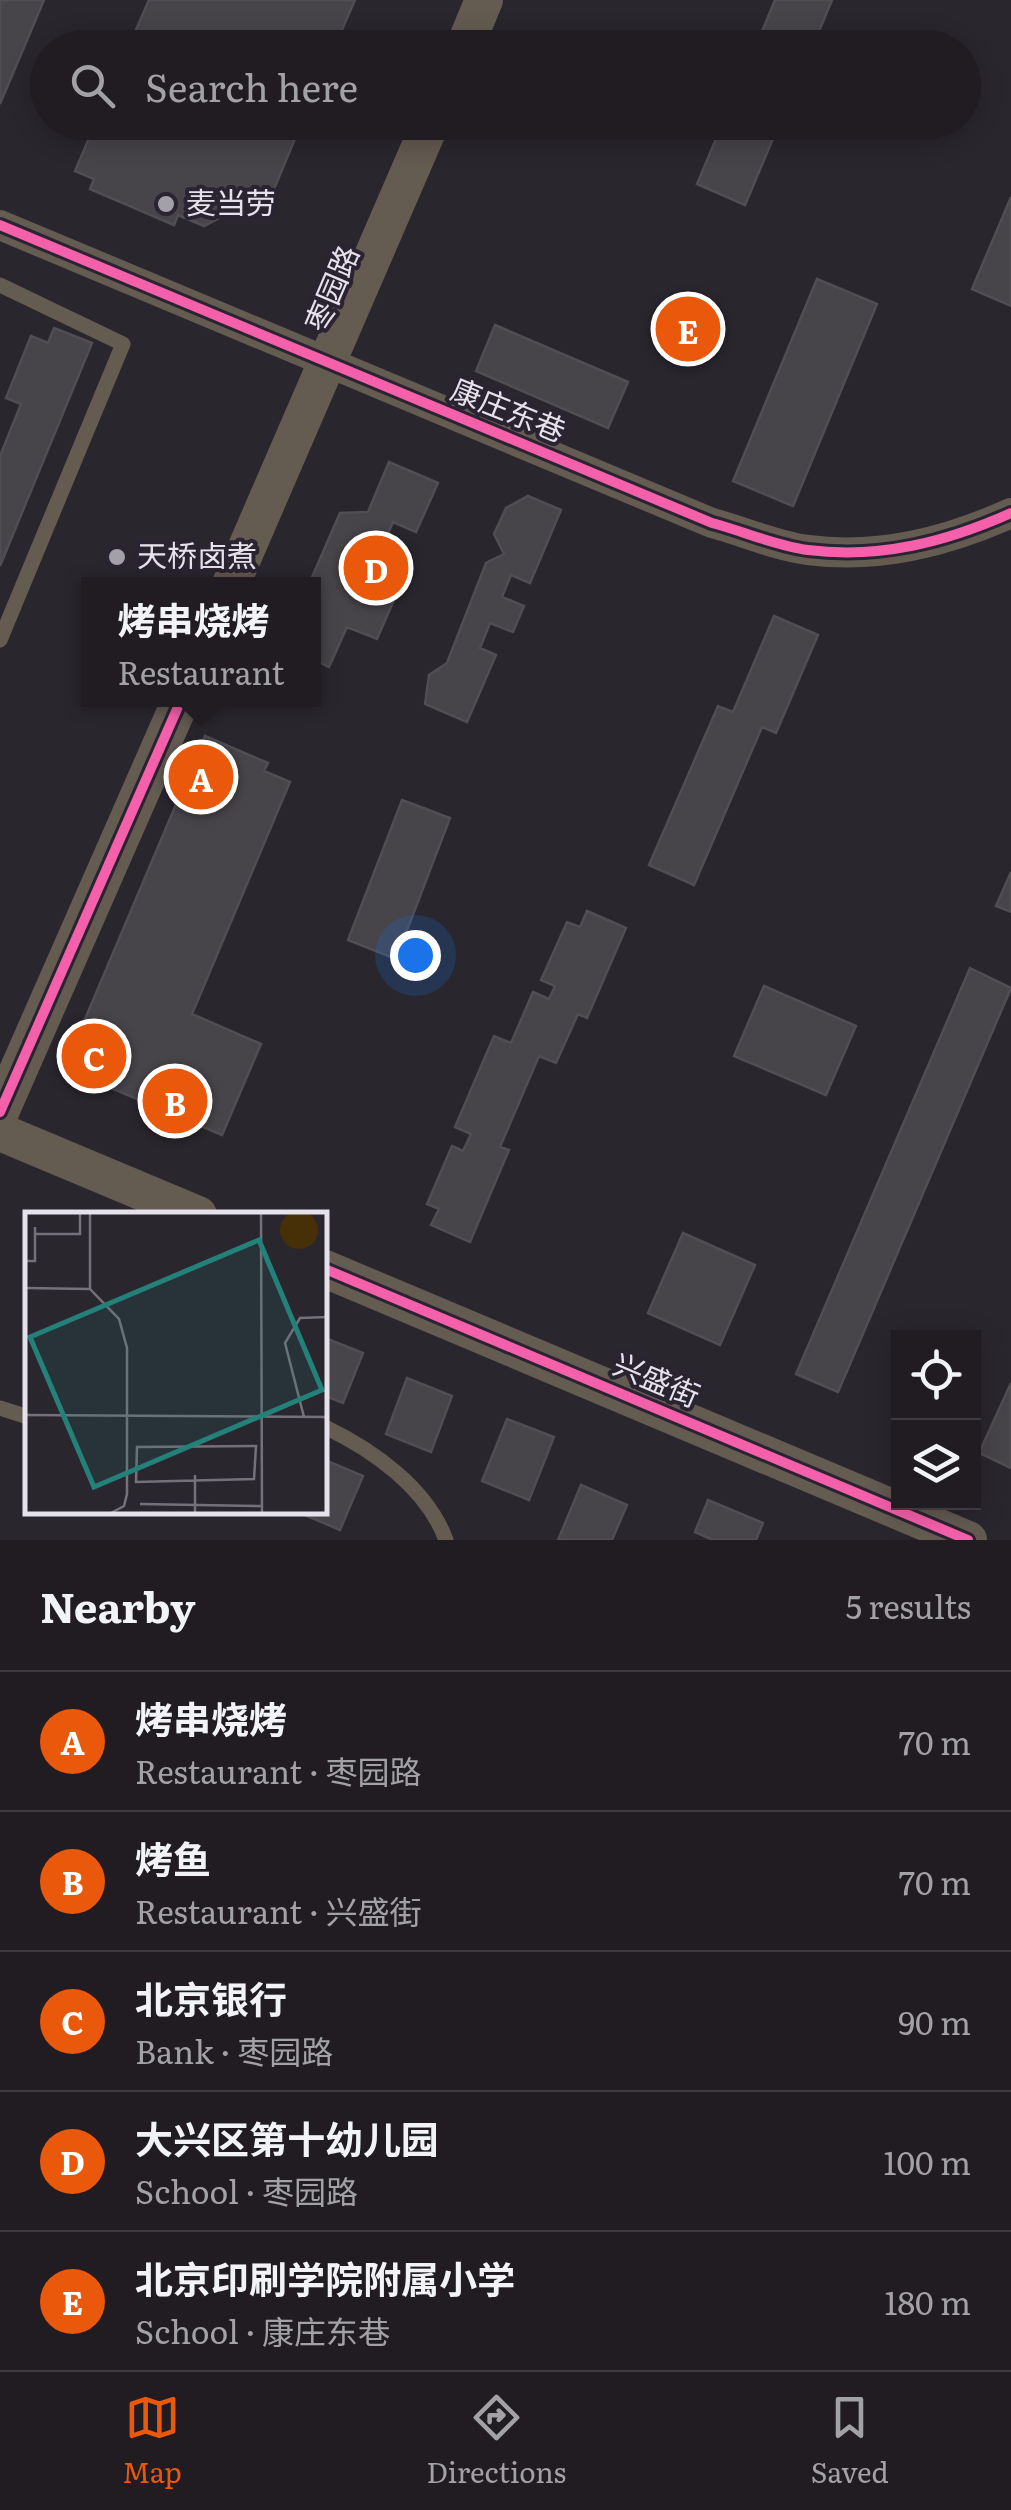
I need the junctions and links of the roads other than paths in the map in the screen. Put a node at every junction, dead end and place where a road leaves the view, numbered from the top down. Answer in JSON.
{"nodes":[{"id":1,"x":484,"y":0,"type":"edge"},
{"id":2,"x":472,"y":30,"type":"edge"},
{"id":3,"x":424,"y":140,"type":"edge"},
{"id":4,"x":0,"y":225,"type":"edge"},
{"id":5,"x":0,"y":286,"type":"edge"},
{"id":6,"x":328,"y":364,"type":"junction"},
{"id":7,"x":1011,"y":514,"type":"edge"},
{"id":8,"x":234,"y":577,"type":"edge"},
{"id":9,"x":0,"y":640,"type":"edge"},
{"id":10,"x":178,"y":707,"type":"edge"},
{"id":11,"x":0,"y":1112,"type":"edge"},
{"id":12,"x":0,"y":1132,"type":"edge"},
{"id":13,"x":191,"y":1212,"type":"edge"},
{"id":14,"x":328,"y":1270,"type":"edge"},
{"id":15,"x":0,"y":1408,"type":"edge"},
{"id":16,"x":25,"y":1416,"type":"edge"},
{"id":17,"x":328,"y":1428,"type":"edge"},
{"id":18,"x":446,"y":1540,"type":"edge"},
{"id":19,"x":968,"y":1540,"type":"edge"}],
"edges":[{"from":1,"to":2,"type":"street"},
{"from":3,"to":6,"type":"street","name":"枣园路"},
{"from":4,"to":6,"type":"street","name":"康庄东巷"},
{"from":5,"to":9,"type":"lane"},
{"from":6,"to":7,"type":"street","name":"康庄东巷"},
{"from":6,"to":8,"type":"street","name":"枣园路"},
{"from":10,"to":11,"type":"street"},
{"from":12,"to":13,"type":"street"},
{"from":14,"to":19,"type":"street","name":"兴盛街"},
{"from":15,"to":16,"type":"lane"},
{"from":17,"to":18,"type":"lane"}]}
